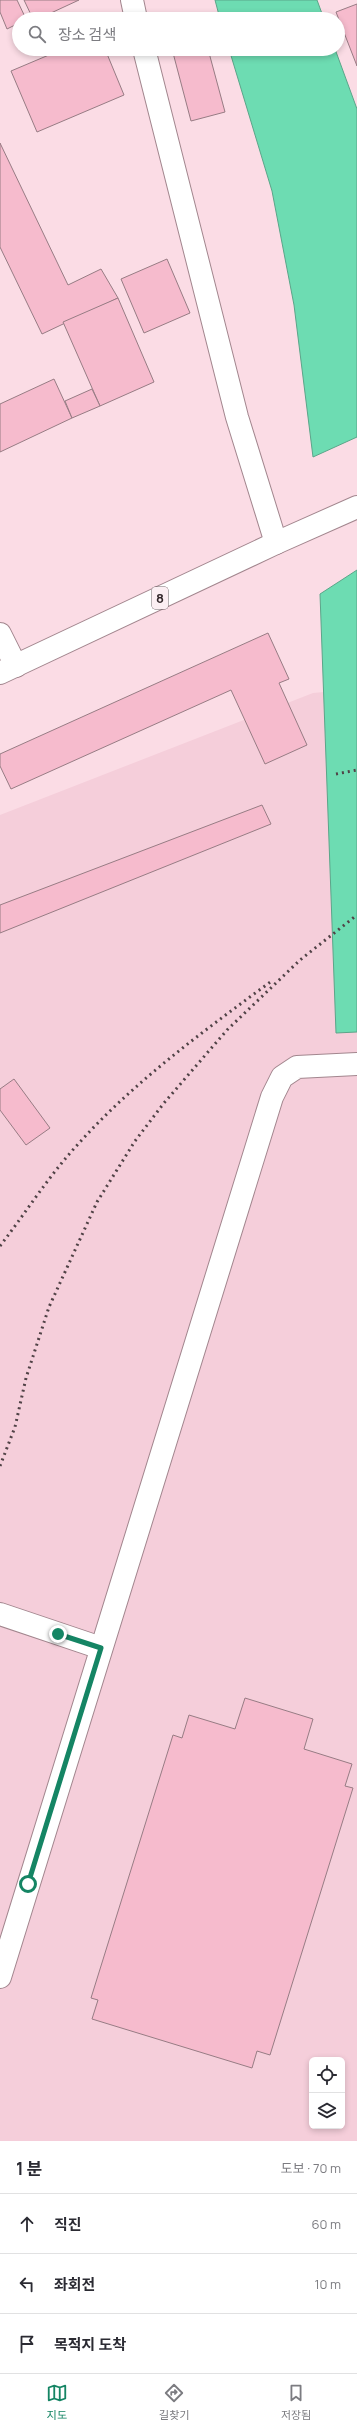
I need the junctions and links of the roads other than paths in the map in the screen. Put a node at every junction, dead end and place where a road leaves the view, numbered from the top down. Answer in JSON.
{"nodes":[{"id":1,"x":132,"y":0,"type":"edge"},
{"id":2,"x":135,"y":12,"type":"edge"},
{"id":3,"x":146,"y":56,"type":"edge"},
{"id":4,"x":357,"y":507,"type":"edge"},
{"id":5,"x":276,"y":543,"type":"junction"},
{"id":6,"x":0,"y":634,"type":"edge"},
{"id":7,"x":8,"y":670,"type":"edge"},
{"id":8,"x":349,"y":1064,"type":"edge"},
{"id":9,"x":0,"y":1614,"type":"edge"},
{"id":10,"x":101,"y":1648,"type":"junction"},
{"id":11,"x":0,"y":1977,"type":"edge"}],
"edges":[{"from":1,"to":2,"type":"street"},
{"from":3,"to":5,"type":"street"},
{"from":4,"to":5,"type":"street","number":"8"},
{"from":5,"to":7,"type":"street","number":"8"},
{"from":6,"to":7,"type":"street"},
{"from":8,"to":10,"type":"street"},
{"from":9,"to":10,"type":"street"},
{"from":10,"to":11,"type":"street"}]}
